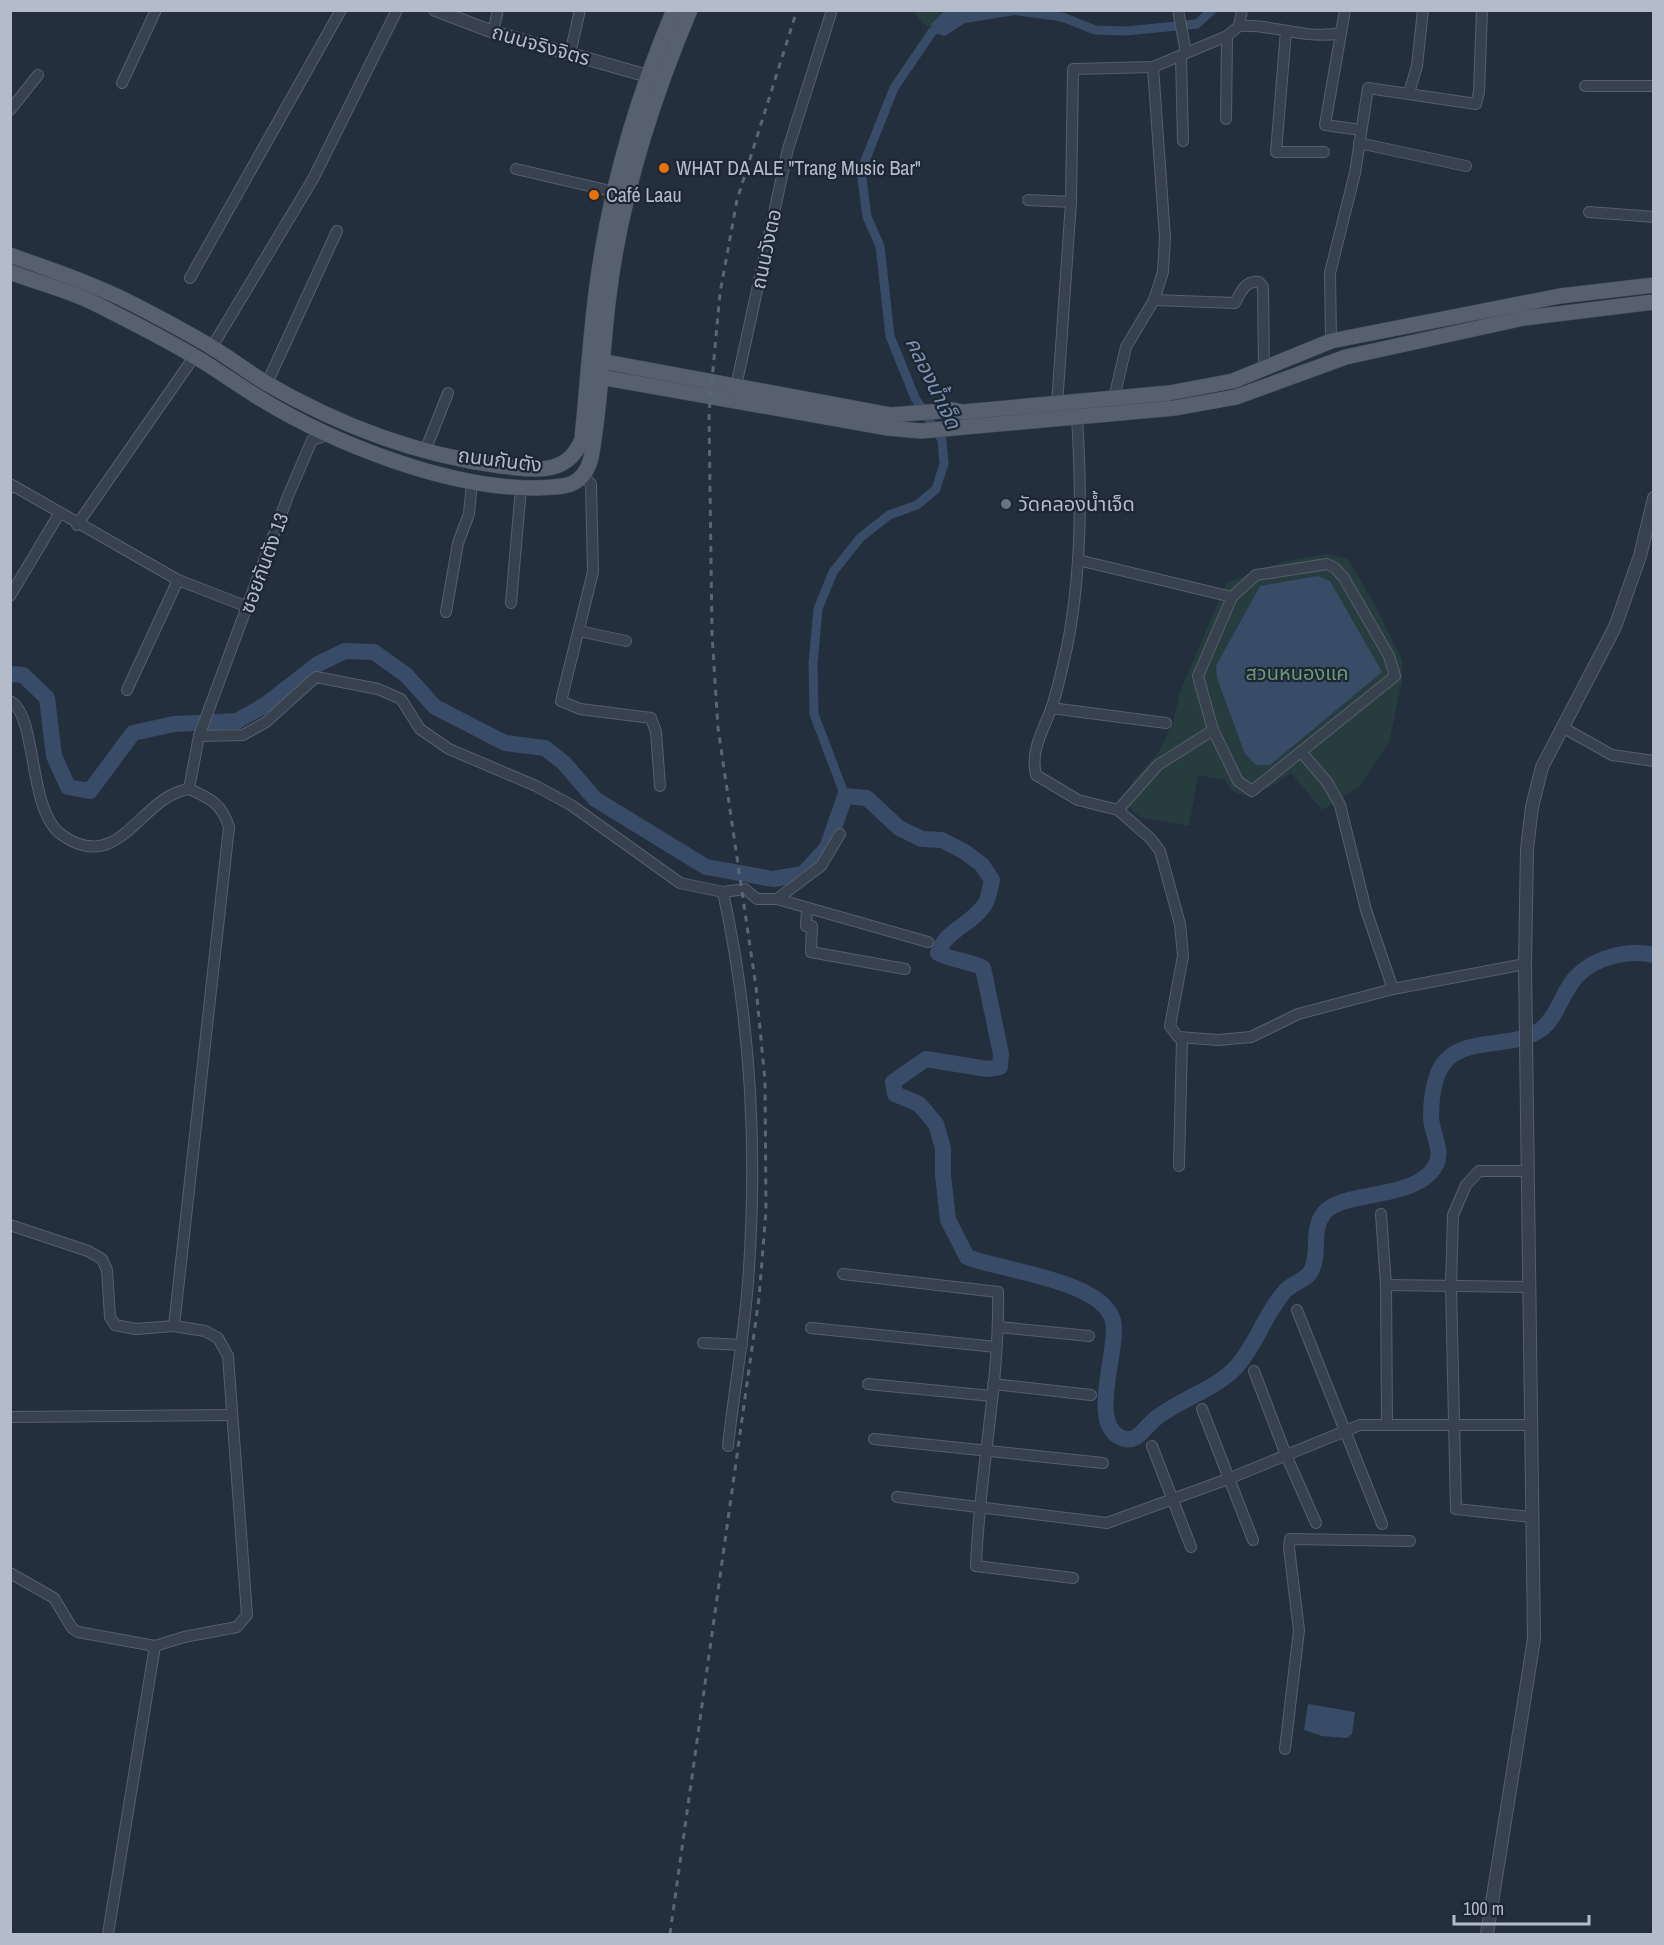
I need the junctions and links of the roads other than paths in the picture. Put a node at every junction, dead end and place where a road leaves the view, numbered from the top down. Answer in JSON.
{"nodes":[{"id":1,"x":156,"y":10,"type":"edge"},
{"id":2,"x":341,"y":10,"type":"edge"},
{"id":3,"x":397,"y":10,"type":"edge"},
{"id":4,"x":435,"y":10,"type":"edge"},
{"id":5,"x":498,"y":10,"type":"edge"},
{"id":6,"x":580,"y":10,"type":"edge"},
{"id":7,"x":674,"y":10,"type":"edge"},
{"id":8,"x":690,"y":10,"type":"edge"},
{"id":9,"x":832,"y":10,"type":"edge"},
{"id":10,"x":1178,"y":10,"type":"edge"},
{"id":11,"x":1242,"y":10,"type":"edge"},
{"id":12,"x":1345,"y":10,"type":"edge"},
{"id":13,"x":1423,"y":10,"type":"edge"},
{"id":14,"x":1482,"y":10,"type":"edge"},
{"id":15,"x":1239,"y":26,"type":"junction"},
{"id":16,"x":1286,"y":31,"type":"junction"},
{"id":17,"x":493,"y":32,"type":"junction"},
{"id":18,"x":1341,"y":33,"type":"junction"},
{"id":19,"x":1227,"y":36,"type":"junction"},
{"id":20,"x":570,"y":54,"type":"junction"},
{"id":21,"x":1184,"y":55,"type":"junction"},
{"id":22,"x":1153,"y":67,"type":"junction"},
{"id":23,"x":38,"y":75,"type":"dead end"},
{"id":24,"x":655,"y":78,"type":"junction"},
{"id":25,"x":122,"y":82,"type":"dead end"},
{"id":26,"x":1585,"y":86,"type":"dead end"},
{"id":27,"x":1653,"y":86,"type":"edge"},
{"id":28,"x":1409,"y":93,"type":"junction"},
{"id":29,"x":10,"y":111,"type":"edge"},
{"id":30,"x":1226,"y":119,"type":"dead end"},
{"id":31,"x":1361,"y":130,"type":"junction"},
{"id":32,"x":1183,"y":141,"type":"dead end"},
{"id":33,"x":1359,"y":143,"type":"junction"},
{"id":34,"x":1324,"y":152,"type":"dead end"},
{"id":35,"x":1466,"y":166,"type":"dead end"},
{"id":36,"x":516,"y":169,"type":"dead end"},
{"id":37,"x":615,"y":192,"type":"junction"},
{"id":38,"x":1028,"y":200,"type":"dead end"},
{"id":39,"x":1071,"y":201,"type":"junction"},
{"id":40,"x":1589,"y":212,"type":"dead end"},
{"id":41,"x":618,"y":213,"type":"junction"},
{"id":42,"x":1653,"y":217,"type":"edge"},
{"id":43,"x":337,"y":231,"type":"dead end"},
{"id":44,"x":10,"y":255,"type":"edge"},
{"id":45,"x":46,"y":268,"type":"junction"},
{"id":46,"x":10,"y":273,"type":"edge"},
{"id":47,"x":190,"y":278,"type":"dead end"},
{"id":48,"x":40,"y":283,"type":"junction"},
{"id":49,"x":1653,"y":284,"type":"edge"},
{"id":50,"x":1154,"y":300,"type":"junction"},
{"id":51,"x":1650,"y":303,"type":"edge"},
{"id":52,"x":1332,"y":341,"type":"junction"},
{"id":53,"x":212,"y":347,"type":"junction"},
{"id":54,"x":198,"y":359,"type":"junction"},
{"id":55,"x":597,"y":359,"type":"junction"},
{"id":56,"x":1264,"y":369,"type":"junction"},
{"id":57,"x":595,"y":376,"type":"junction"},
{"id":58,"x":267,"y":383,"type":"junction"},
{"id":59,"x":736,"y":386,"type":"junction"},
{"id":60,"x":448,"y":393,"type":"dead end"},
{"id":61,"x":1114,"y":398,"type":"junction"},
{"id":62,"x":1057,"y":405,"type":"junction"},
{"id":63,"x":336,"y":418,"type":"junction"},
{"id":64,"x":1077,"y":418,"type":"junction"},
{"id":65,"x":330,"y":434,"type":"junction"},
{"id":66,"x":425,"y":451,"type":"junction"},
{"id":67,"x":476,"y":463,"type":"junction"},
{"id":68,"x":584,"y":477,"type":"junction"},
{"id":69,"x":472,"y":481,"type":"junction"},
{"id":70,"x":10,"y":488,"type":"edge"},
{"id":71,"x":521,"y":488,"type":"junction"},
{"id":72,"x":1653,"y":498,"type":"edge"},
{"id":73,"x":59,"y":514,"type":"junction"},
{"id":74,"x":77,"y":525,"type":"junction"},
{"id":75,"x":1078,"y":560,"type":"junction"},
{"id":76,"x":178,"y":580,"type":"junction"},
{"id":77,"x":10,"y":597,"type":"edge"},
{"id":78,"x":1232,"y":597,"type":"junction"},
{"id":79,"x":511,"y":603,"type":"dead end"},
{"id":80,"x":248,"y":607,"type":"junction"},
{"id":81,"x":446,"y":612,"type":"dead end"},
{"id":82,"x":579,"y":631,"type":"junction"},
{"id":83,"x":626,"y":641,"type":"dead end"},
{"id":84,"x":127,"y":690,"type":"dead end"},
{"id":85,"x":10,"y":701,"type":"edge"},
{"id":86,"x":1051,"y":708,"type":"junction"},
{"id":87,"x":1166,"y":723,"type":"dead end"},
{"id":88,"x":1562,"y":727,"type":"junction"},
{"id":89,"x":1213,"y":730,"type":"junction"},
{"id":90,"x":199,"y":736,"type":"junction"},
{"id":91,"x":1302,"y":753,"type":"junction"},
{"id":92,"x":1653,"y":761,"type":"edge"},
{"id":93,"x":660,"y":786,"type":"dead end"},
{"id":94,"x":189,"y":789,"type":"junction"},
{"id":95,"x":1118,"y":810,"type":"junction"},
{"id":96,"x":840,"y":834,"type":"dead end"},
{"id":97,"x":723,"y":892,"type":"junction"},
{"id":98,"x":777,"y":899,"type":"junction"},
{"id":99,"x":807,"y":909,"type":"junction"},
{"id":100,"x":928,"y":942,"type":"dead end"},
{"id":101,"x":1525,"y":964,"type":"junction"},
{"id":102,"x":905,"y":969,"type":"dead end"},
{"id":103,"x":1393,"y":988,"type":"junction"},
{"id":104,"x":1182,"y":1039,"type":"junction"},
{"id":105,"x":1179,"y":1166,"type":"dead end"},
{"id":106,"x":1528,"y":1171,"type":"junction"},
{"id":107,"x":1381,"y":1214,"type":"dead end"},
{"id":108,"x":10,"y":1225,"type":"edge"},
{"id":109,"x":843,"y":1274,"type":"dead end"},
{"id":110,"x":1386,"y":1285,"type":"junction"},
{"id":111,"x":1451,"y":1286,"type":"junction"},
{"id":112,"x":1529,"y":1287,"type":"junction"},
{"id":113,"x":1297,"y":1310,"type":"dead end"},
{"id":114,"x":174,"y":1326,"type":"junction"},
{"id":115,"x":999,"y":1327,"type":"junction"},
{"id":116,"x":811,"y":1328,"type":"dead end"},
{"id":117,"x":1089,"y":1335,"type":"dead end"},
{"id":118,"x":703,"y":1343,"type":"dead end"},
{"id":119,"x":742,"y":1345,"type":"junction"},
{"id":120,"x":996,"y":1347,"type":"junction"},
{"id":121,"x":1254,"y":1371,"type":"dead end"},
{"id":122,"x":868,"y":1384,"type":"dead end"},
{"id":123,"x":992,"y":1390,"type":"junction"},
{"id":124,"x":1091,"y":1395,"type":"dead end"},
{"id":125,"x":1202,"y":1409,"type":"dead end"},
{"id":126,"x":232,"y":1415,"type":"junction"},
{"id":127,"x":10,"y":1417,"type":"edge"},
{"id":128,"x":1387,"y":1424,"type":"junction"},
{"id":129,"x":1455,"y":1425,"type":"junction"},
{"id":130,"x":1530,"y":1425,"type":"junction"},
{"id":131,"x":1345,"y":1432,"type":"junction"},
{"id":132,"x":874,"y":1438,"type":"dead end"},
{"id":133,"x":728,"y":1446,"type":"dead end"},
{"id":134,"x":1152,"y":1446,"type":"dead end"},
{"id":135,"x":985,"y":1449,"type":"junction"},
{"id":136,"x":1286,"y":1455,"type":"junction"},
{"id":137,"x":1103,"y":1463,"type":"dead end"},
{"id":138,"x":1228,"y":1479,"type":"junction"},
{"id":139,"x":897,"y":1497,"type":"dead end"},
{"id":140,"x":1170,"y":1500,"type":"junction"},
{"id":141,"x":978,"y":1507,"type":"junction"},
{"id":142,"x":1531,"y":1517,"type":"junction"},
{"id":143,"x":1316,"y":1523,"type":"dead end"},
{"id":144,"x":1382,"y":1524,"type":"dead end"},
{"id":145,"x":1253,"y":1540,"type":"dead end"},
{"id":146,"x":1410,"y":1541,"type":"dead end"},
{"id":147,"x":1191,"y":1547,"type":"dead end"},
{"id":148,"x":10,"y":1573,"type":"edge"},
{"id":149,"x":1073,"y":1578,"type":"dead end"},
{"id":150,"x":155,"y":1646,"type":"junction"},
{"id":151,"x":1285,"y":1749,"type":"dead end"},
{"id":152,"x":108,"y":1935,"type":"edge"},
{"id":153,"x":1487,"y":1935,"type":"edge"}],
"edges":[{"from":1,"to":25,"type":"street"},
{"from":2,"to":47,"type":"street"},
{"from":3,"to":53,"type":"street"},
{"from":4,"to":17,"type":"street","name":"ถนนจริงจิตร"},
{"from":5,"to":17,"type":"street"},
{"from":6,"to":20,"type":"street"},
{"from":7,"to":24,"type":"main road","name":"ถนนกันตัง"},
{"from":8,"to":24,"type":"main road","name":"ถนนกันตัง"},
{"from":9,"to":59,"type":"street","name":"ถนนวังตอ"},
{"from":10,"to":21,"type":"street"},
{"from":11,"to":15,"type":"street"},
{"from":12,"to":18,"type":"street"},
{"from":13,"to":28,"type":"street"},
{"from":14,"to":28,"type":"street"},
{"from":15,"to":16,"type":"street"},
{"from":15,"to":19,"type":"street"},
{"from":16,"to":18,"type":"street"},
{"from":16,"to":34,"type":"street"},
{"from":17,"to":20,"type":"street","name":"ถนนจริงจิตร"},
{"from":18,"to":31,"type":"street"},
{"from":19,"to":21,"type":"street"},
{"from":19,"to":30,"type":"street"},
{"from":20,"to":24,"type":"street","name":"ถนนจริงจิตร"},
{"from":21,"to":22,"type":"street"},
{"from":21,"to":32,"type":"street"},
{"from":22,"to":39,"type":"street"},
{"from":22,"to":50,"type":"street"},
{"from":23,"to":29,"type":"street"},
{"from":24,"to":37,"type":"main road","name":"ถนนกันตัง"},
{"from":24,"to":41,"type":"main road","name":"ถนนกันตัง"},
{"from":26,"to":27,"type":"street"},
{"from":28,"to":31,"type":"street"},
{"from":31,"to":33,"type":"street"},
{"from":33,"to":35,"type":"street"},
{"from":33,"to":52,"type":"street"},
{"from":36,"to":37,"type":"street"},
{"from":37,"to":41,"type":"main road","name":"ถนนกันตัง"},
{"from":38,"to":39,"type":"street"},
{"from":39,"to":62,"type":"street"},
{"from":40,"to":42,"type":"street"},
{"from":41,"to":55,"type":"main road","name":"ถนนกันตัง"},
{"from":43,"to":58,"type":"street"},
{"from":44,"to":45,"type":"main road","name":"ถนนกันตัง"},
{"from":45,"to":48,"type":"main road"},
{"from":45,"to":53,"type":"main road","name":"ถนนกันตัง"},
{"from":46,"to":48,"type":"main road","name":"ถนนกันตัง"},
{"from":48,"to":54,"type":"main road","name":"ถนนกันตัง"},
{"from":49,"to":52,"type":"main road"},
{"from":50,"to":56,"type":"street"},
{"from":50,"to":61,"type":"street"},
{"from":51,"to":64,"type":"main road"},
{"from":52,"to":56,"type":"main road"},
{"from":53,"to":54,"type":"main road"},
{"from":53,"to":58,"type":"main road","name":"ถนนกันตัง"},
{"from":54,"to":65,"type":"main road","name":"ถนนกันตัง"},
{"from":54,"to":74,"type":"street"},
{"from":55,"to":57,"type":"main road","name":"ถนนกันตัง"},
{"from":55,"to":59,"type":"main road"},
{"from":56,"to":61,"type":"main road"},
{"from":57,"to":64,"type":"main road"},
{"from":57,"to":67,"type":"main road","name":"ถนนกันตัง"},
{"from":57,"to":68,"type":"main road","name":"ถนนกันตัง"},
{"from":58,"to":63,"type":"main road","name":"ถนนกันตัง"},
{"from":59,"to":62,"type":"main road"},
{"from":60,"to":66,"type":"street"},
{"from":61,"to":62,"type":"main road"},
{"from":63,"to":65,"type":"main road"},
{"from":63,"to":66,"type":"main road","name":"ถนนกันตัง"},
{"from":64,"to":75,"type":"street"},
{"from":65,"to":69,"type":"main road","name":"ถนนกันตัง"},
{"from":65,"to":80,"type":"street","name":"ซอยกันตัง 13"},
{"from":66,"to":67,"type":"main road","name":"ถนนกันตัง"},
{"from":67,"to":69,"type":"main road"},
{"from":68,"to":71,"type":"main road","name":"ถนนกันตัง"},
{"from":68,"to":82,"type":"street"},
{"from":69,"to":71,"type":"main road","name":"ถนนกันตัง"},
{"from":69,"to":81,"type":"street"},
{"from":70,"to":73,"type":"street"},
{"from":71,"to":79,"type":"street"},
{"from":72,"to":88,"type":"street"},
{"from":73,"to":74,"type":"street"},
{"from":73,"to":77,"type":"street"},
{"from":74,"to":76,"type":"street"},
{"from":75,"to":78,"type":"street"},
{"from":75,"to":86,"type":"street"},
{"from":76,"to":80,"type":"street"},
{"from":76,"to":84,"type":"street"},
{"from":78,"to":89,"type":"street"},
{"from":78,"to":91,"type":"street"},
{"from":80,"to":90,"type":"street","name":"ซอยกันตัง 13"},
{"from":82,"to":83,"type":"street"},
{"from":82,"to":93,"type":"street"},
{"from":85,"to":94,"type":"street"},
{"from":86,"to":87,"type":"street"},
{"from":86,"to":95,"type":"street"},
{"from":88,"to":92,"type":"street"},
{"from":88,"to":101,"type":"street"},
{"from":89,"to":91,"type":"street"},
{"from":89,"to":95,"type":"street"},
{"from":90,"to":94,"type":"street","name":"ซอยกันตัง 13"},
{"from":90,"to":97,"type":"street"},
{"from":91,"to":103,"type":"street"},
{"from":94,"to":114,"type":"street"},
{"from":95,"to":104,"type":"street"},
{"from":96,"to":98,"type":"street"},
{"from":97,"to":98,"type":"street"},
{"from":97,"to":119,"type":"street"},
{"from":98,"to":99,"type":"street"},
{"from":99,"to":100,"type":"street"},
{"from":99,"to":102,"type":"street"},
{"from":101,"to":103,"type":"street"},
{"from":101,"to":106,"type":"street"},
{"from":103,"to":104,"type":"street"},
{"from":104,"to":105,"type":"street"},
{"from":106,"to":111,"type":"street"},
{"from":106,"to":112,"type":"street"},
{"from":107,"to":110,"type":"street"},
{"from":108,"to":114,"type":"street"},
{"from":109,"to":115,"type":"street"},
{"from":110,"to":111,"type":"street"},
{"from":110,"to":128,"type":"street"},
{"from":111,"to":112,"type":"street"},
{"from":111,"to":129,"type":"street"},
{"from":112,"to":130,"type":"street"},
{"from":113,"to":131,"type":"street"},
{"from":114,"to":126,"type":"street"},
{"from":115,"to":117,"type":"street"},
{"from":115,"to":120,"type":"street"},
{"from":116,"to":120,"type":"street"},
{"from":118,"to":119,"type":"street"},
{"from":119,"to":133,"type":"street"},
{"from":120,"to":123,"type":"street"},
{"from":121,"to":136,"type":"street"},
{"from":122,"to":123,"type":"street"},
{"from":123,"to":124,"type":"street"},
{"from":123,"to":135,"type":"street"},
{"from":125,"to":138,"type":"street"},
{"from":126,"to":127,"type":"street"},
{"from":126,"to":150,"type":"street"},
{"from":128,"to":129,"type":"street"},
{"from":128,"to":131,"type":"street"},
{"from":129,"to":130,"type":"street"},
{"from":129,"to":142,"type":"street"},
{"from":130,"to":142,"type":"street"},
{"from":131,"to":136,"type":"street"},
{"from":131,"to":144,"type":"street"},
{"from":132,"to":135,"type":"street"},
{"from":134,"to":140,"type":"street"},
{"from":135,"to":137,"type":"street"},
{"from":135,"to":141,"type":"street"},
{"from":136,"to":138,"type":"street"},
{"from":136,"to":143,"type":"street"},
{"from":138,"to":140,"type":"street"},
{"from":138,"to":145,"type":"street"},
{"from":139,"to":141,"type":"street"},
{"from":140,"to":141,"type":"street"},
{"from":140,"to":147,"type":"street"},
{"from":141,"to":149,"type":"street"},
{"from":142,"to":153,"type":"street"},
{"from":146,"to":151,"type":"street"},
{"from":148,"to":150,"type":"street"},
{"from":150,"to":152,"type":"street"}]}
